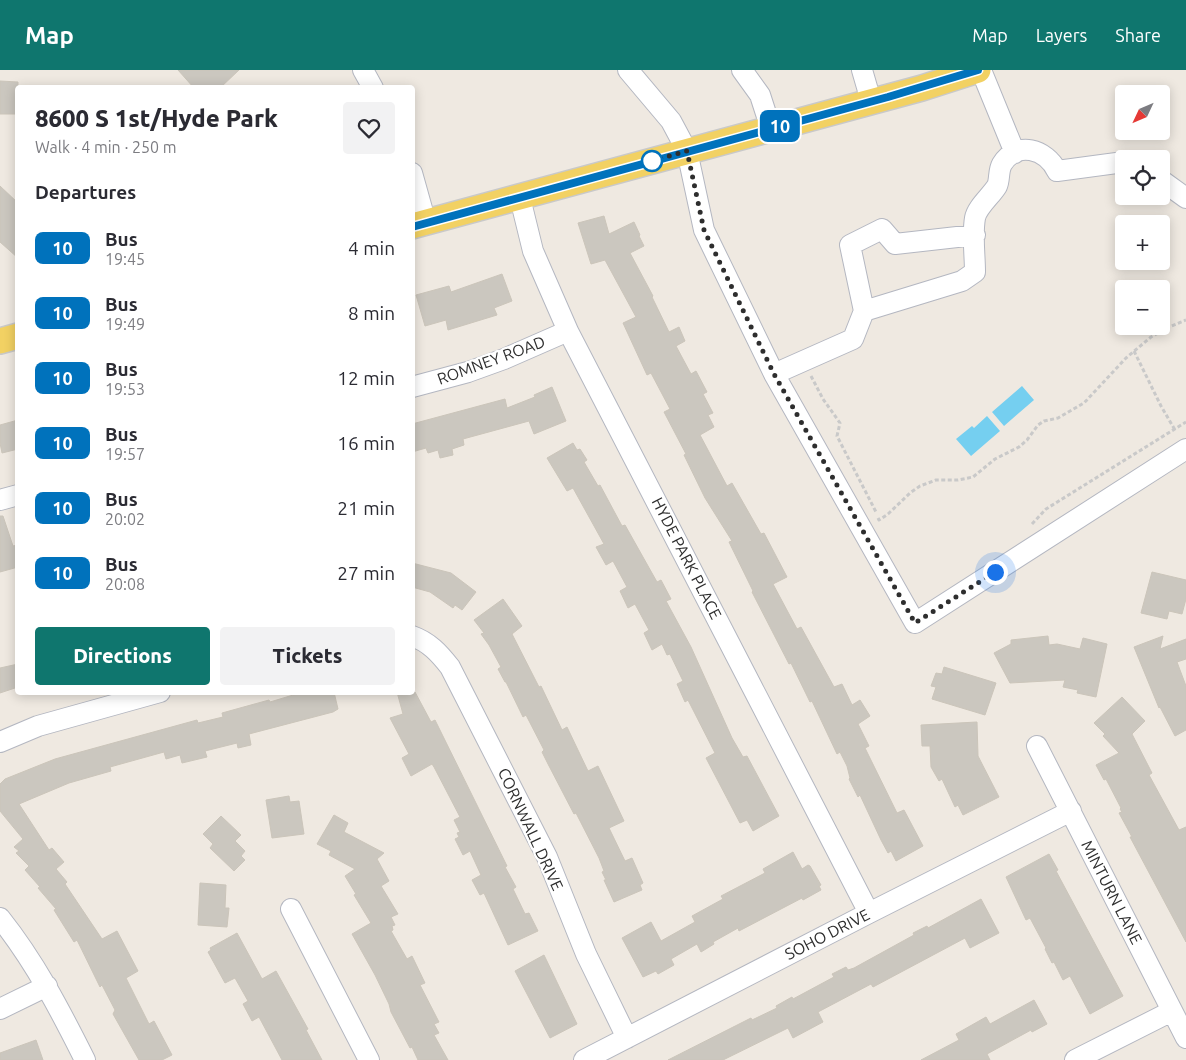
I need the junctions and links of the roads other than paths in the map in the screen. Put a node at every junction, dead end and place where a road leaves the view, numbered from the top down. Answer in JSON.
{"nodes":[{"id":1,"x":363,"y":70,"type":"edge"},
{"id":2,"x":628,"y":70,"type":"edge"},
{"id":3,"x":742,"y":70,"type":"edge"},
{"id":4,"x":862,"y":70,"type":"edge"},
{"id":5,"x":980,"y":70,"type":"edge"},
{"id":6,"x":371,"y":85,"type":"edge"},
{"id":7,"x":871,"y":102,"type":"junction"},
{"id":8,"x":771,"y":129,"type":"junction"},
{"id":9,"x":687,"y":151,"type":"junction"},
{"id":10,"x":1014,"y":153,"type":"junction"},
{"id":11,"x":1115,"y":163,"type":"edge"},
{"id":12,"x":1170,"y":186,"type":"edge"},
{"id":13,"x":415,"y":195,"type":"edge"},
{"id":14,"x":520,"y":198,"type":"junction"},
{"id":15,"x":1186,"y":198,"type":"edge"},
{"id":16,"x":419,"y":225,"type":"edge"},
{"id":17,"x":975,"y":235,"type":"junction"},
{"id":18,"x":864,"y":311,"type":"junction"},
{"id":19,"x":568,"y":330,"type":"junction"},
{"id":20,"x":15,"y":337,"type":"edge"},
{"id":21,"x":0,"y":341,"type":"edge"},
{"id":22,"x":774,"y":374,"type":"junction"},
{"id":23,"x":415,"y":386,"type":"edge"},
{"id":24,"x":1186,"y":449,"type":"edge"},
{"id":25,"x":15,"y":496,"type":"edge"},
{"id":26,"x":0,"y":500,"type":"edge"},
{"id":27,"x":415,"y":637,"type":"edge"},
{"id":28,"x":149,"y":695,"type":"edge"},
{"id":29,"x":0,"y":742,"type":"edge"},
{"id":30,"x":1037,"y":746,"type":"dead end"},
{"id":31,"x":1071,"y":811,"type":"junction"},
{"id":32,"x":291,"y":909,"type":"dead end"},
{"id":33,"x":869,"y":913,"type":"junction"},
{"id":34,"x":0,"y":918,"type":"edge"},
{"id":35,"x":47,"y":986,"type":"junction"},
{"id":36,"x":0,"y":1010,"type":"edge"},
{"id":37,"x":1172,"y":1010,"type":"junction"},
{"id":38,"x":627,"y":1038,"type":"junction"},
{"id":39,"x":1186,"y":1038,"type":"edge"},
{"id":40,"x":85,"y":1060,"type":"edge"},
{"id":41,"x":369,"y":1060,"type":"edge"},
{"id":42,"x":584,"y":1060,"type":"edge"},
{"id":43,"x":1075,"y":1060,"type":"edge"}],
"edges":[{"from":1,"to":6,"type":"street"},
{"from":2,"to":9,"type":"street"},
{"from":3,"to":8,"type":"street"},
{"from":4,"to":7,"type":"street"},
{"from":5,"to":7,"type":"main road"},
{"from":5,"to":10,"type":"street"},
{"from":7,"to":8,"type":"main road"},
{"from":8,"to":9,"type":"main road"},
{"from":9,"to":14,"type":"main road"},
{"from":9,"to":22,"type":"street"},
{"from":10,"to":11,"type":"street"},
{"from":10,"to":17,"type":"street"},
{"from":12,"to":15,"type":"street"},
{"from":13,"to":16,"type":"street"},
{"from":14,"to":16,"type":"main road"},
{"from":14,"to":19,"type":"street","name":"HYDE PARK PLACE"},
{"from":17,"to":18,"type":"street"},
{"from":17,"to":18,"type":"street"},
{"from":18,"to":22,"type":"street"},
{"from":19,"to":23,"type":"street","name":"ROMNEY ROAD"},
{"from":19,"to":33,"type":"street","name":"HYDE PARK PLACE"},
{"from":20,"to":21,"type":"main road"},
{"from":22,"to":24,"type":"street"},
{"from":25,"to":26,"type":"street"},
{"from":27,"to":38,"type":"street","name":"CORNWALL DRIVE"},
{"from":28,"to":29,"type":"street"},
{"from":30,"to":31,"type":"street","name":"MINTURN LANE"},
{"from":31,"to":33,"type":"street","name":"SOHO DRIVE"},
{"from":31,"to":37,"type":"street","name":"MINTURN LANE"},
{"from":32,"to":41,"type":"street"},
{"from":33,"to":38,"type":"street","name":"SOHO DRIVE"},
{"from":34,"to":35,"type":"street"},
{"from":35,"to":36,"type":"street"},
{"from":35,"to":40,"type":"street"},
{"from":37,"to":39,"type":"street","name":"MINTURN LANE"},
{"from":37,"to":43,"type":"street"},
{"from":38,"to":42,"type":"street","name":"SOHO DRIVE"}]}
